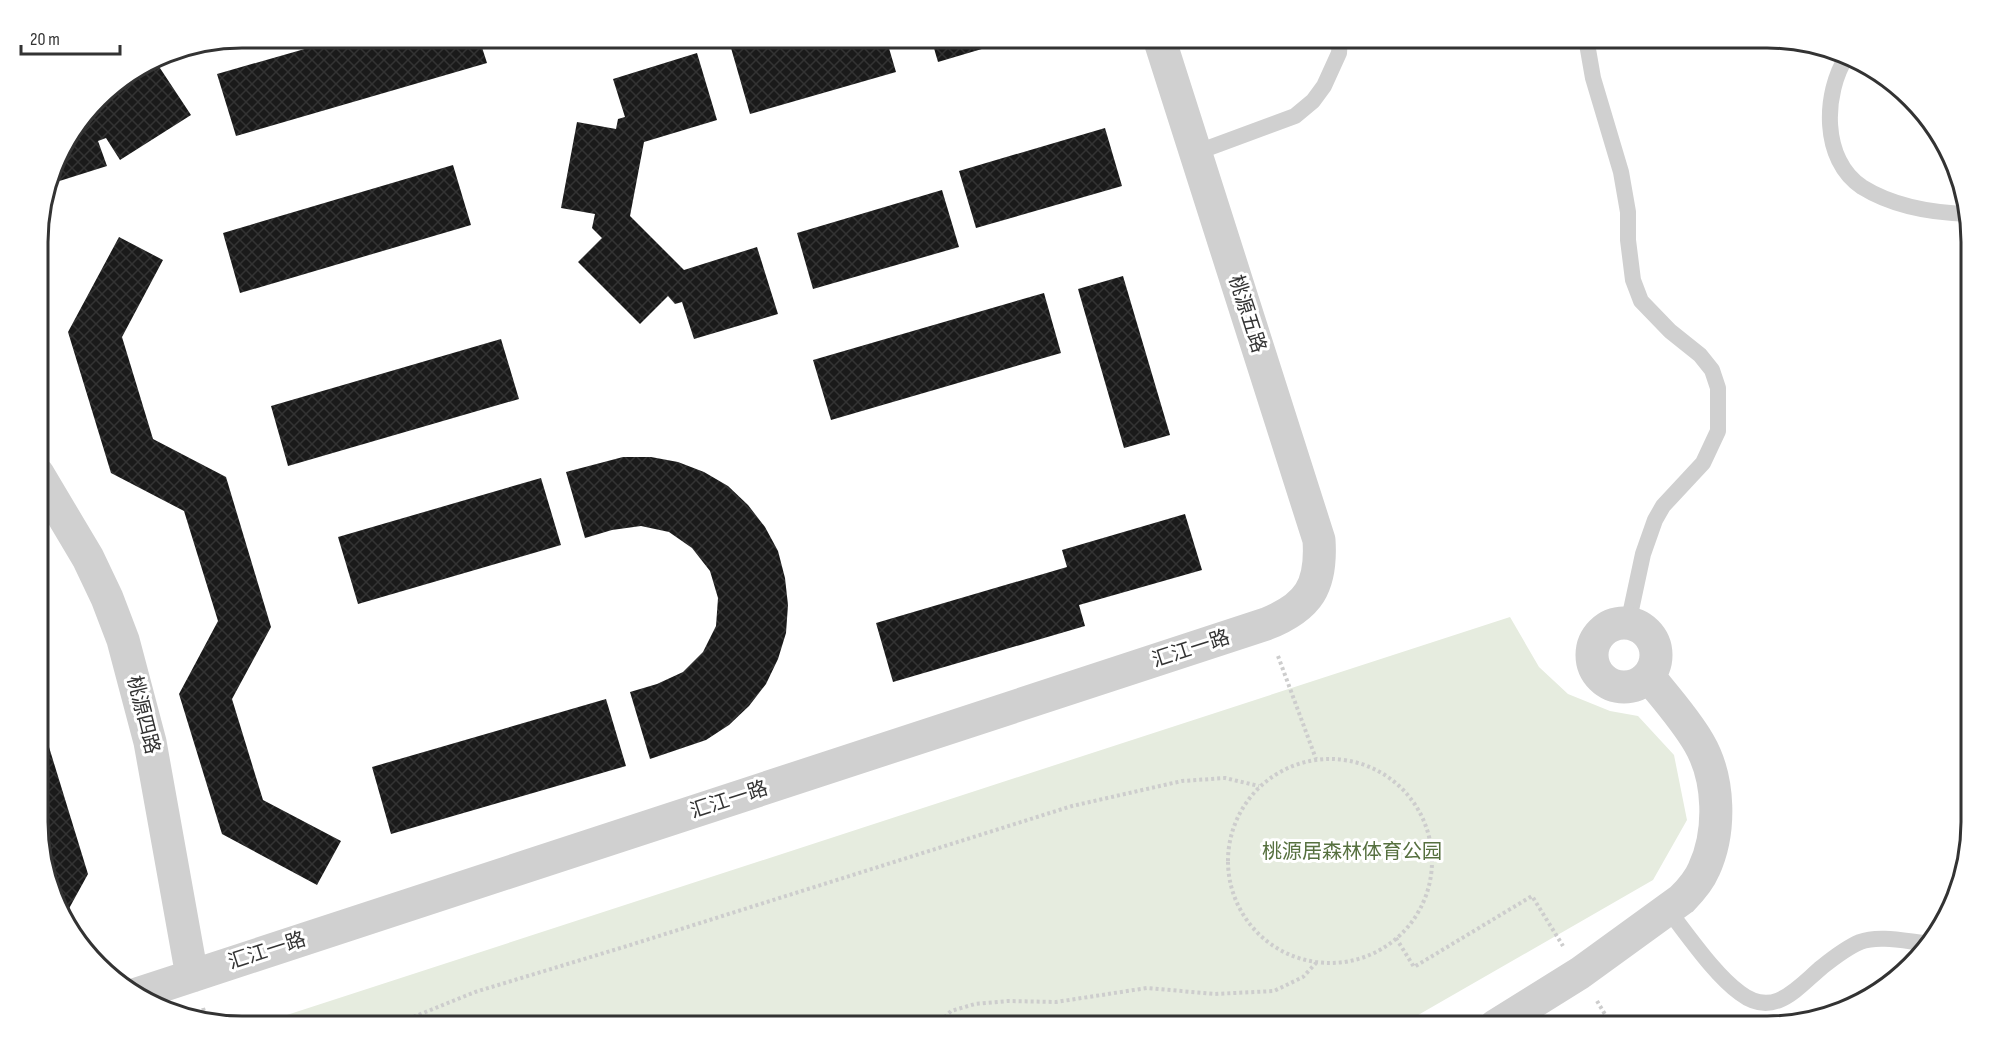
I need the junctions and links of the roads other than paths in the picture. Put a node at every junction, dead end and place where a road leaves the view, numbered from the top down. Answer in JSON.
{"nodes":[{"id":1,"x":1162,"y":48,"type":"edge"},
{"id":2,"x":1339,"y":48,"type":"edge"},
{"id":3,"x":1588,"y":48,"type":"edge"},
{"id":4,"x":1843,"y":64,"type":"edge"},
{"id":5,"x":1196,"y":153,"type":"junction"},
{"id":6,"x":1959,"y":214,"type":"edge"},
{"id":7,"x":48,"y":489,"type":"edge"},
{"id":8,"x":1312,"y":592,"type":"joint"},
{"id":9,"x":1628,"y":624,"type":"junction"},
{"id":10,"x":1648,"y":676,"type":"junction"},
{"id":11,"x":1668,"y":910,"type":"junction"},
{"id":12,"x":1919,"y":943,"type":"edge"},
{"id":13,"x":192,"y":976,"type":"junction"},
{"id":14,"x":147,"y":991,"type":"edge"},
{"id":15,"x":1511,"y":1016,"type":"edge"}],
"edges":[{"from":1,"to":5,"type":"street","name":"桃源五路"},
{"from":2,"to":5,"type":"lane"},
{"from":3,"to":9,"type":"lane"},
{"from":4,"to":6,"type":"lane"},
{"from":5,"to":8,"type":"street","name":"桃源五路"},
{"from":7,"to":13,"type":"street","name":"桃源四路"},
{"from":8,"to":13,"type":"street","name":"汇江一路"},
{"from":9,"to":10,"type":"street"},
{"from":9,"to":10,"type":"street"},
{"from":10,"to":11,"type":"street"},
{"from":11,"to":12,"type":"lane"},
{"from":11,"to":15,"type":"street"},
{"from":13,"to":14,"type":"street","name":"汇江一路"}]}
